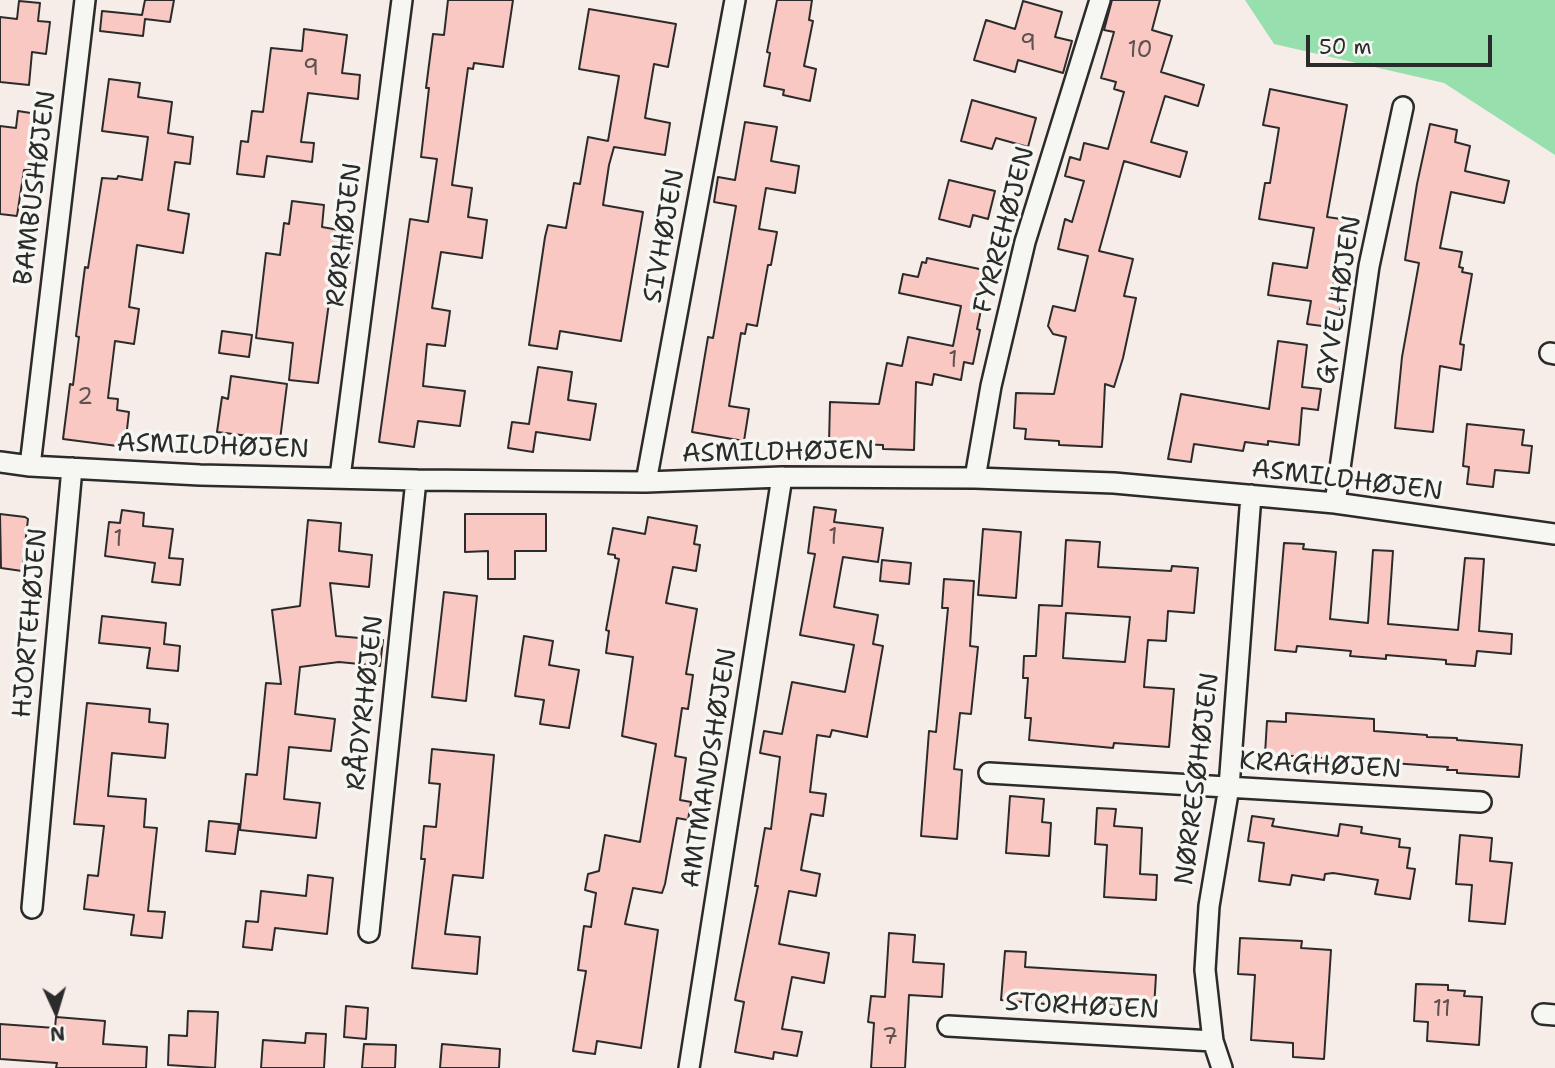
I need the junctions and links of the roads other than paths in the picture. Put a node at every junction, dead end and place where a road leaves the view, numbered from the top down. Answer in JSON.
{"nodes":[{"id":1,"x":85,"y":0,"type":"edge"},
{"id":2,"x":402,"y":0,"type":"edge"},
{"id":3,"x":734,"y":0,"type":"edge"},
{"id":4,"x":1100,"y":0,"type":"edge"},
{"id":5,"x":1403,"y":107,"type":"dead end"},
{"id":6,"x":0,"y":462,"type":"edge"},
{"id":7,"x":30,"y":466,"type":"junction"},
{"id":8,"x":72,"y":468,"type":"junction"},
{"id":9,"x":340,"y":477,"type":"junction"},
{"id":10,"x":782,"y":477,"type":"junction"},
{"id":11,"x":975,"y":478,"type":"junction"},
{"id":12,"x":416,"y":480,"type":"junction"},
{"id":13,"x":646,"y":482,"type":"junction"},
{"id":14,"x":1251,"y":495,"type":"junction"},
{"id":15,"x":1335,"y":503,"type":"junction"},
{"id":16,"x":1555,"y":534,"type":"edge"},
{"id":17,"x":989,"y":773,"type":"dead end"},
{"id":18,"x":1229,"y":787,"type":"junction"},
{"id":19,"x":1480,"y":802,"type":"dead end"},
{"id":20,"x":32,"y":908,"type":"dead end"},
{"id":21,"x":369,"y":932,"type":"dead end"},
{"id":22,"x":948,"y":1026,"type":"dead end"},
{"id":23,"x":1213,"y":1041,"type":"junction"},
{"id":24,"x":689,"y":1068,"type":"edge"},
{"id":25,"x":1222,"y":1068,"type":"edge"}],
"edges":[{"from":1,"to":7,"type":"street","name":"BAMBUSHØJEN"},
{"from":2,"to":9,"type":"street","name":"RØRHØJEN"},
{"from":3,"to":13,"type":"street","name":"SIVHØJEN"},
{"from":4,"to":11,"type":"street","name":"FYRREHØJEN"},
{"from":5,"to":15,"type":"street","name":"GYVELHØJEN"},
{"from":6,"to":7,"type":"street","name":"ASMILDHØJEN"},
{"from":7,"to":8,"type":"street","name":"ASMILDHØJEN"},
{"from":8,"to":9,"type":"street","name":"ASMILDHØJEN"},
{"from":8,"to":20,"type":"street","name":"HJORTEHØJEN"},
{"from":9,"to":12,"type":"street","name":"ASMILDHØJEN"},
{"from":10,"to":11,"type":"street","name":"ASMILDHØJEN"},
{"from":10,"to":13,"type":"street","name":"ASMILDHØJEN"},
{"from":10,"to":24,"type":"street","name":"AMTMANDSHØJEN"},
{"from":11,"to":14,"type":"street","name":"ASMILDHØJEN"},
{"from":12,"to":13,"type":"street","name":"ASMILDHØJEN"},
{"from":12,"to":21,"type":"street","name":"RÅDYRHØJEN"},
{"from":14,"to":15,"type":"street","name":"ASMILDHØJEN"},
{"from":14,"to":18,"type":"street","name":"NØRRESØHØJEN"},
{"from":15,"to":16,"type":"street","name":"ASMILDHØJEN"},
{"from":17,"to":18,"type":"street","name":"KRAGHØJEN"},
{"from":18,"to":19,"type":"street","name":"KRAGHØJEN"},
{"from":18,"to":23,"type":"street","name":"NØRRESØHØJEN"},
{"from":22,"to":23,"type":"street","name":"STORHØJEN"},
{"from":23,"to":25,"type":"street","name":"NØRRESØHØJEN"}]}
